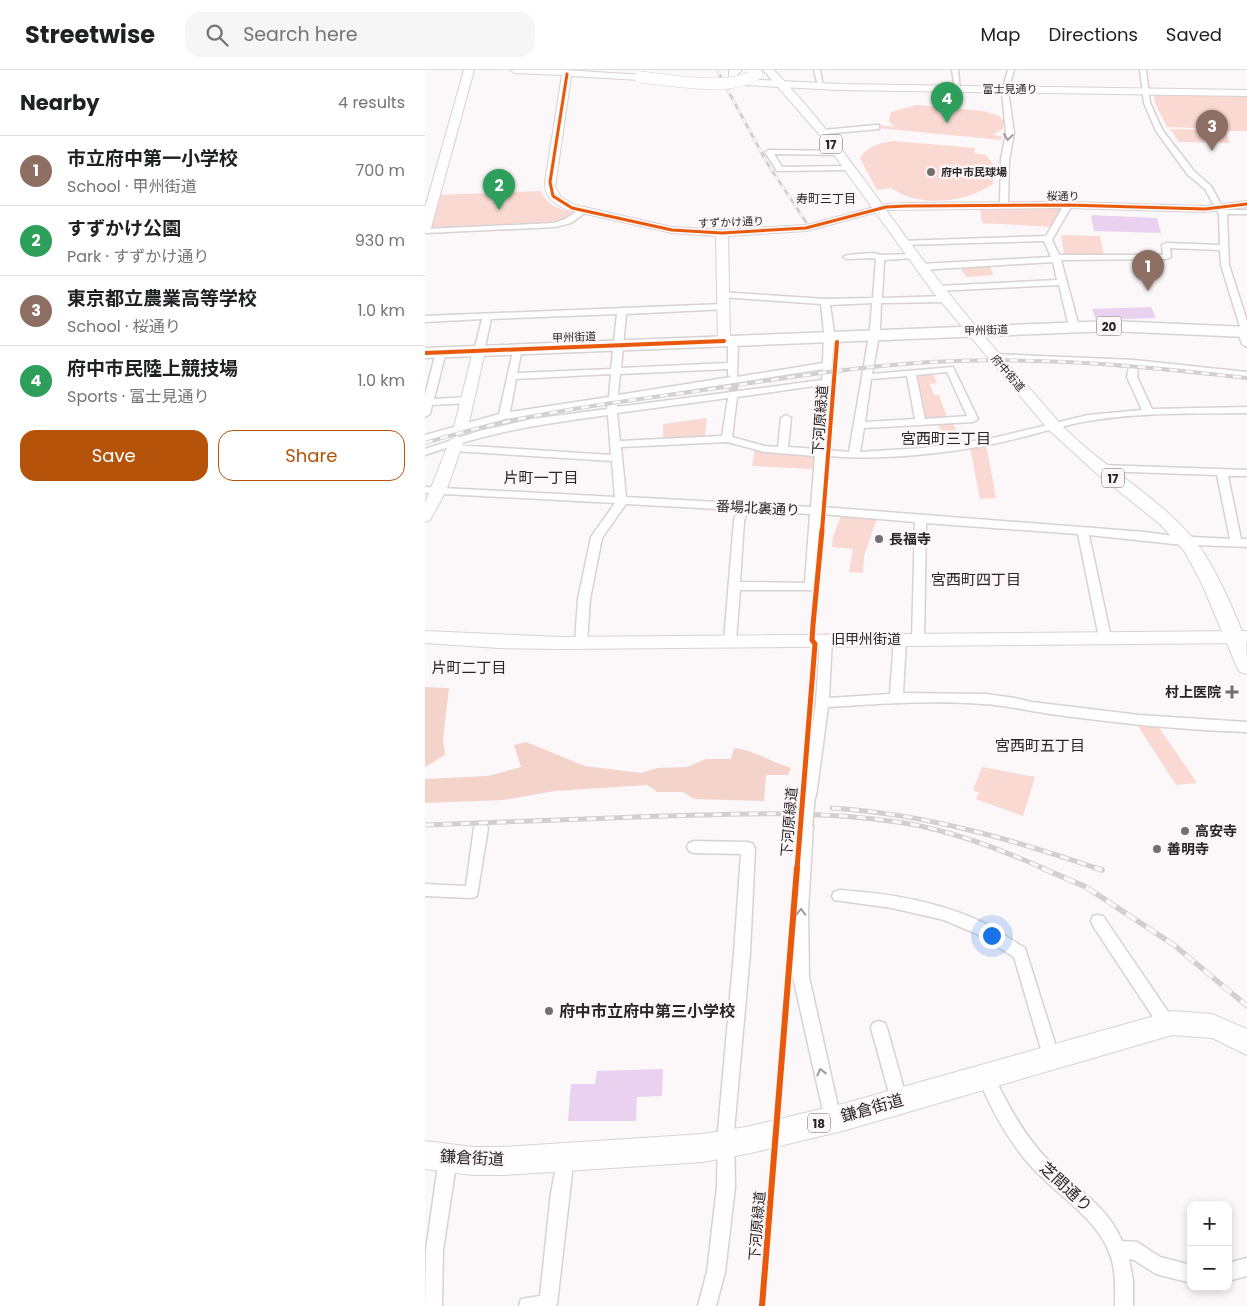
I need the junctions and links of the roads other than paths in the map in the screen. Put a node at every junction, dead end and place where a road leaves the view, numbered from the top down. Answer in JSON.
{"nodes":[{"id":1,"x":469,"y":70,"type":"edge"},
{"id":2,"x":515,"y":70,"type":"edge"},
{"id":3,"x":737,"y":70,"type":"edge"},
{"id":4,"x":753,"y":70,"type":"edge"},
{"id":5,"x":768,"y":70,"type":"edge"},
{"id":6,"x":817,"y":70,"type":"edge"},
{"id":7,"x":955,"y":70,"type":"edge"},
{"id":8,"x":1011,"y":70,"type":"edge"},
{"id":9,"x":1143,"y":70,"type":"edge"},
{"id":10,"x":567,"y":74,"type":"junction"},
{"id":11,"x":781,"y":83,"type":"junction"},
{"id":12,"x":821,"y":86,"type":"junction"},
{"id":13,"x":958,"y":89,"type":"junction"},
{"id":14,"x":1006,"y":89,"type":"junction"},
{"id":15,"x":1146,"y":91,"type":"junction"},
{"id":16,"x":1247,"y":93,"type":"edge"},
{"id":17,"x":876,"y":127,"type":"dead end"},
{"id":18,"x":823,"y":132,"type":"junction"},
{"id":19,"x":838,"y":153,"type":"junction"},
{"id":20,"x":848,"y":168,"type":"junction"},
{"id":21,"x":1247,"y":204,"type":"edge"},
{"id":22,"x":1004,"y":205,"type":"junction"},
{"id":23,"x":1068,"y":205,"type":"junction"},
{"id":24,"x":878,"y":209,"type":"junction"},
{"id":25,"x":585,"y":210,"type":"junction"},
{"id":26,"x":1219,"y":210,"type":"junction"},
{"id":27,"x":1247,"y":212,"type":"edge"},
{"id":28,"x":425,"y":228,"type":"edge"},
{"id":29,"x":425,"y":231,"type":"edge"},
{"id":30,"x":722,"y":233,"type":"junction"},
{"id":31,"x":1049,"y":238,"type":"junction"},
{"id":32,"x":903,"y":242,"type":"junction"},
{"id":33,"x":1223,"y":248,"type":"junction"},
{"id":34,"x":847,"y":257,"type":"dead end"},
{"id":35,"x":880,"y":258,"type":"junction"},
{"id":36,"x":1056,"y":258,"type":"junction"},
{"id":37,"x":917,"y":261,"type":"junction"},
{"id":38,"x":1062,"y":282,"type":"junction"},
{"id":39,"x":723,"y":294,"type":"junction"},
{"id":40,"x":942,"y":294,"type":"junction"},
{"id":41,"x":875,"y":301,"type":"junction"},
{"id":42,"x":825,"y":302,"type":"junction"},
{"id":43,"x":723,"y":307,"type":"junction"},
{"id":44,"x":622,"y":311,"type":"junction"},
{"id":45,"x":487,"y":317,"type":"junction"},
{"id":46,"x":425,"y":319,"type":"edge"},
{"id":47,"x":1074,"y":327,"type":"junction"},
{"id":48,"x":1245,"y":329,"type":"edge"},
{"id":49,"x":972,"y":331,"type":"junction"},
{"id":50,"x":874,"y":335,"type":"junction"},
{"id":51,"x":829,"y":337,"type":"junction"},
{"id":52,"x":728,"y":341,"type":"junction"},
{"id":53,"x":618,"y":345,"type":"junction"},
{"id":54,"x":517,"y":349,"type":"junction"},
{"id":55,"x":479,"y":351,"type":"junction"},
{"id":56,"x":433,"y":353,"type":"edge"},
{"id":57,"x":995,"y":358,"type":"junction"},
{"id":58,"x":1134,"y":363,"type":"junction"},
{"id":59,"x":828,"y":365,"type":"junction"},
{"id":60,"x":733,"y":366,"type":"junction"},
{"id":61,"x":615,"y":372,"type":"junction"},
{"id":62,"x":911,"y":372,"type":"junction"},
{"id":63,"x":512,"y":376,"type":"junction"},
{"id":64,"x":1247,"y":376,"type":"edge"},
{"id":65,"x":866,"y":377,"type":"junction"},
{"id":66,"x":430,"y":380,"type":"edge"},
{"id":67,"x":733,"y":380,"type":"junction"},
{"id":68,"x":827,"y":382,"type":"junction"},
{"id":69,"x":733,"y":394,"type":"junction"},
{"id":70,"x":467,"y":400,"type":"junction"},
{"id":71,"x":427,"y":402,"type":"edge"},
{"id":72,"x":612,"y":405,"type":"junction"},
{"id":73,"x":1247,"y":410,"type":"edge"},
{"id":74,"x":1148,"y":412,"type":"junction"},
{"id":75,"x":425,"y":414,"type":"edge"},
{"id":76,"x":504,"y":416,"type":"junction"},
{"id":77,"x":786,"y":418,"type":"dead end"},
{"id":78,"x":921,"y":422,"type":"junction"},
{"id":79,"x":858,"y":425,"type":"junction"},
{"id":80,"x":1055,"y":426,"type":"junction"},
{"id":81,"x":425,"y":438,"type":"edge"},
{"id":82,"x":458,"y":438,"type":"junction"},
{"id":83,"x":727,"y":439,"type":"junction"},
{"id":84,"x":614,"y":444,"type":"junction"},
{"id":85,"x":783,"y":450,"type":"junction"},
{"id":86,"x":425,"y":452,"type":"edge"},
{"id":87,"x":820,"y":453,"type":"junction"},
{"id":88,"x":853,"y":455,"type":"junction"},
{"id":89,"x":616,"y":458,"type":"junction"},
{"id":90,"x":1101,"y":468,"type":"junction"},
{"id":91,"x":1222,"y":472,"type":"junction"},
{"id":92,"x":1247,"y":473,"type":"edge"},
{"id":93,"x":432,"y":491,"type":"edge"},
{"id":94,"x":621,"y":502,"type":"junction"},
{"id":95,"x":743,"y":508,"type":"junction"},
{"id":96,"x":815,"y":511,"type":"junction"},
{"id":97,"x":425,"y":516,"type":"edge"},
{"id":98,"x":921,"y":519,"type":"junction"},
{"id":99,"x":1083,"y":532,"type":"junction"},
{"id":100,"x":1186,"y":541,"type":"junction"},
{"id":101,"x":1242,"y":543,"type":"edge"},
{"id":102,"x":736,"y":586,"type":"junction"},
{"id":103,"x":425,"y":637,"type":"edge"},
{"id":104,"x":1241,"y":637,"type":"edge"},
{"id":105,"x":1105,"y":638,"type":"junction"},
{"id":106,"x":900,"y":639,"type":"junction"},
{"id":107,"x":918,"y":639,"type":"junction"},
{"id":108,"x":730,"y":640,"type":"junction"},
{"id":109,"x":826,"y":640,"type":"junction"},
{"id":110,"x":581,"y":642,"type":"junction"},
{"id":111,"x":1247,"y":667,"type":"edge"},
{"id":112,"x":896,"y":699,"type":"junction"},
{"id":113,"x":822,"y":702,"type":"junction"},
{"id":114,"x":1247,"y":727,"type":"edge"},
{"id":115,"x":481,"y":828,"type":"dead end"},
{"id":116,"x":693,"y":847,"type":"dead end"},
{"id":117,"x":425,"y":890,"type":"edge"},
{"id":118,"x":839,"y":896,"type":"dead end"},
{"id":119,"x":1098,"y":921,"type":"dead end"},
{"id":120,"x":1167,"y":1024,"type":"junction"},
{"id":121,"x":879,"y":1028,"type":"dead end"},
{"id":122,"x":1247,"y":1043,"type":"edge"},
{"id":123,"x":1051,"y":1056,"type":"junction"},
{"id":124,"x":985,"y":1075,"type":"junction"},
{"id":125,"x":899,"y":1100,"type":"junction"},
{"id":126,"x":833,"y":1120,"type":"junction"},
{"id":127,"x":727,"y":1144,"type":"junction"},
{"id":128,"x":436,"y":1156,"type":"edge"},
{"id":129,"x":565,"y":1156,"type":"junction"},
{"id":130,"x":1117,"y":1249,"type":"junction"},
{"id":131,"x":1247,"y":1268,"type":"edge"},
{"id":132,"x":1232,"y":1271,"type":"edge"},
{"id":133,"x":1187,"y":1273,"type":"edge"},
{"id":134,"x":433,"y":1306,"type":"edge"},
{"id":135,"x":528,"y":1306,"type":"edge"},
{"id":136,"x":707,"y":1306,"type":"edge"},
{"id":137,"x":1124,"y":1306,"type":"edge"}],
"edges":[{"from":1,"to":28,"type":"street"},
{"from":2,"to":10,"type":"street"},
{"from":3,"to":11,"type":"street","name":"富士見通り"},
{"from":4,"to":10,"type":"street","bridge":true},
{"from":5,"to":11,"type":"main road","name":"府中街道","number":"17"},
{"from":6,"to":12,"type":"street"},
{"from":7,"to":13,"type":"street"},
{"from":8,"to":14,"type":"street"},
{"from":9,"to":15,"type":"street"},
{"from":10,"to":25,"type":"street","name":"すずかけ通り"},
{"from":11,"to":12,"type":"street","name":"富士見通り"},
{"from":11,"to":18,"type":"main road","name":"府中街道","number":"17"},
{"from":12,"to":13,"type":"street","name":"富士見通り"},
{"from":13,"to":14,"type":"street","name":"富士見通り"},
{"from":14,"to":15,"type":"street","name":"富士見通り"},
{"from":14,"to":22,"type":"street","one_way":true},
{"from":15,"to":16,"type":"street","name":"富士見通り"},
{"from":15,"to":26,"type":"street"},
{"from":17,"to":18,"type":"street"},
{"from":18,"to":19,"type":"main road","name":"府中街道","number":"17"},
{"from":19,"to":20,"type":"main road","name":"府中街道","number":"17"},
{"from":19,"to":20,"type":"street"},
{"from":20,"to":24,"type":"main road","name":"府中街道","number":"17"},
{"from":21,"to":26,"type":"street","name":"桜通り"},
{"from":22,"to":23,"type":"street","name":"桜通り"},
{"from":22,"to":24,"type":"street","name":"桜通り"},
{"from":23,"to":26,"type":"street","name":"桜通り"},
{"from":23,"to":31,"type":"street"},
{"from":24,"to":30,"type":"street","name":"すずかけ通り"},
{"from":24,"to":32,"type":"main road","name":"府中街道","number":"17"},
{"from":25,"to":29,"type":"street"},
{"from":25,"to":30,"type":"street","name":"すずかけ通り"},
{"from":26,"to":27,"type":"street"},
{"from":26,"to":33,"type":"street"},
{"from":30,"to":39,"type":"street","name":"すずかけ通り"},
{"from":31,"to":32,"type":"street"},
{"from":31,"to":36,"type":"street"},
{"from":32,"to":37,"type":"main road","name":"府中街道","number":"17"},
{"from":33,"to":36,"type":"street"},
{"from":33,"to":48,"type":"street"},
{"from":34,"to":35,"type":"street"},
{"from":35,"to":37,"type":"street"},
{"from":35,"to":41,"type":"street"},
{"from":36,"to":37,"type":"street"},
{"from":36,"to":38,"type":"street"},
{"from":37,"to":40,"type":"main road","name":"府中街道","number":"17"},
{"from":38,"to":40,"type":"street"},
{"from":38,"to":47,"type":"street"},
{"from":39,"to":42,"type":"street"},
{"from":39,"to":43,"type":"street","name":"すずかけ通り"},
{"from":40,"to":41,"type":"street"},
{"from":40,"to":49,"type":"main road","name":"府中街道","number":"17"},
{"from":41,"to":42,"type":"street"},
{"from":41,"to":50,"type":"street"},
{"from":42,"to":51,"type":"street"},
{"from":43,"to":44,"type":"street"},
{"from":43,"to":52,"type":"street","name":"すずかけ通り"},
{"from":44,"to":45,"type":"street"},
{"from":44,"to":53,"type":"street"},
{"from":45,"to":46,"type":"street"},
{"from":45,"to":55,"type":"street"},
{"from":47,"to":48,"type":"highway","name":"甲州街道","number":"20"},
{"from":47,"to":49,"type":"highway","name":"甲州街道","number":"20"},
{"from":49,"to":50,"type":"highway","name":"甲州街道","number":"20"},
{"from":49,"to":57,"type":"main road","name":"府中街道","number":"17"},
{"from":50,"to":51,"type":"highway","name":"甲州街道","number":"20"},
{"from":50,"to":65,"type":"street"},
{"from":51,"to":52,"type":"highway","name":"甲州街道","number":"20"},
{"from":51,"to":59,"type":"street"},
{"from":52,"to":53,"type":"highway","name":"甲州街道","number":"20"},
{"from":52,"to":60,"type":"street"},
{"from":53,"to":54,"type":"highway","name":"甲州街道","number":"20"},
{"from":53,"to":61,"type":"street"},
{"from":54,"to":55,"type":"highway","name":"甲州街道","number":"20"},
{"from":54,"to":63,"type":"street"},
{"from":55,"to":56,"type":"highway","name":"甲州街道","number":"20"},
{"from":55,"to":70,"type":"street"},
{"from":56,"to":66,"type":"street"},
{"from":57,"to":58,"type":"street"},
{"from":57,"to":80,"type":"main road","name":"府中街道","number":"17"},
{"from":58,"to":64,"type":"street"},
{"from":58,"to":74,"type":"street"},
{"from":59,"to":67,"type":"street"},
{"from":59,"to":68,"type":"street"},
{"from":60,"to":61,"type":"street"},
{"from":60,"to":67,"type":"street"},
{"from":61,"to":63,"type":"street"},
{"from":61,"to":72,"type":"street"},
{"from":62,"to":65,"type":"street"},
{"from":62,"to":78,"type":"street"},
{"from":62,"to":78,"type":"street"},
{"from":63,"to":76,"type":"street"},
{"from":65,"to":79,"type":"street"},
{"from":66,"to":71,"type":"street"},
{"from":67,"to":72,"type":"street"},
{"from":68,"to":69,"type":"street"},
{"from":68,"to":87,"type":"street"},
{"from":69,"to":72,"type":"street"},
{"from":69,"to":83,"type":"street"},
{"from":70,"to":71,"type":"street"},
{"from":70,"to":82,"type":"street"},
{"from":71,"to":75,"type":"street"},
{"from":72,"to":76,"type":"street"},
{"from":72,"to":82,"type":"street"},
{"from":72,"to":84,"type":"street"},
{"from":73,"to":74,"type":"street"},
{"from":74,"to":80,"type":"street"},
{"from":76,"to":82,"type":"street"},
{"from":77,"to":85,"type":"street"},
{"from":78,"to":79,"type":"street"},
{"from":79,"to":88,"type":"street"},
{"from":80,"to":88,"type":"street"},
{"from":80,"to":90,"type":"main road","name":"府中街道","number":"17"},
{"from":81,"to":82,"type":"street"},
{"from":82,"to":86,"type":"street"},
{"from":82,"to":89,"type":"street"},
{"from":82,"to":93,"type":"street"},
{"from":83,"to":84,"type":"street"},
{"from":83,"to":85,"type":"street"},
{"from":84,"to":89,"type":"street"},
{"from":85,"to":87,"type":"street"},
{"from":87,"to":88,"type":"street"},
{"from":87,"to":96,"type":"street"},
{"from":89,"to":94,"type":"street"},
{"from":90,"to":91,"type":"street"},
{"from":90,"to":100,"type":"main road","name":"府中街道","number":"17"},
{"from":91,"to":92,"type":"street"},
{"from":91,"to":101,"type":"street"},
{"from":93,"to":94,"type":"street","name":"番場北裏通り"},
{"from":93,"to":97,"type":"street"},
{"from":94,"to":95,"type":"street","name":"番場北裏通り"},
{"from":94,"to":110,"type":"street"},
{"from":95,"to":96,"type":"street","name":"番場北裏通り"},
{"from":95,"to":102,"type":"street"},
{"from":96,"to":98,"type":"street","name":"番場北裏通り"},
{"from":96,"to":102,"type":"street"},
{"from":98,"to":99,"type":"street","name":"番場北裏通り"},
{"from":98,"to":107,"type":"street"},
{"from":99,"to":100,"type":"street","name":"番場北裏通り"},
{"from":99,"to":105,"type":"street"},
{"from":100,"to":101,"type":"street","name":"番場北裏通り"},
{"from":100,"to":104,"type":"main road","name":"府中街道","number":"17"},
{"from":102,"to":108,"type":"street"},
{"from":103,"to":110,"type":"street","name":"旧甲州街道"},
{"from":104,"to":105,"type":"street","name":"旧甲州街道"},
{"from":104,"to":111,"type":"main road","name":"府中街道"},
{"from":105,"to":107,"type":"street","name":"旧甲州街道"},
{"from":106,"to":107,"type":"street","name":"旧甲州街道"},
{"from":106,"to":109,"type":"street","name":"旧甲州街道"},
{"from":106,"to":112,"type":"street"},
{"from":108,"to":109,"type":"street","name":"旧甲州街道"},
{"from":108,"to":110,"type":"street","name":"旧甲州街道"},
{"from":109,"to":113,"type":"street"},
{"from":112,"to":113,"type":"street"},
{"from":112,"to":114,"type":"street"},
{"from":126,"to":113,"type":"street","one_way":true,"bridge":true},
{"from":115,"to":117,"type":"street"},
{"from":116,"to":127,"type":"street"},
{"from":118,"to":123,"type":"street"},
{"from":119,"to":120,"type":"street"},
{"from":120,"to":122,"type":"main road","name":"鎌倉街道","number":"18"},
{"from":120,"to":123,"type":"main road","name":"鎌倉街道","number":"18"},
{"from":121,"to":125,"type":"street"},
{"from":123,"to":124,"type":"main road","name":"鎌倉街道","number":"18"},
{"from":124,"to":125,"type":"main road","name":"鎌倉街道","number":"18"},
{"from":124,"to":130,"type":"street","name":"芝間通り"},
{"from":125,"to":126,"type":"main road","name":"鎌倉街道","number":"18"},
{"from":126,"to":127,"type":"main road","name":"鎌倉街道","number":"18"},
{"from":127,"to":129,"type":"main road","name":"鎌倉街道","number":"18"},
{"from":127,"to":136,"type":"street"},
{"from":128,"to":129,"type":"main road","name":"鎌倉街道","number":"18"},
{"from":128,"to":134,"type":"street"},
{"from":129,"to":135,"type":"street"},
{"from":130,"to":133,"type":"street"},
{"from":130,"to":137,"type":"street","name":"芝間通り"},
{"from":131,"to":132,"type":"street"}]}
